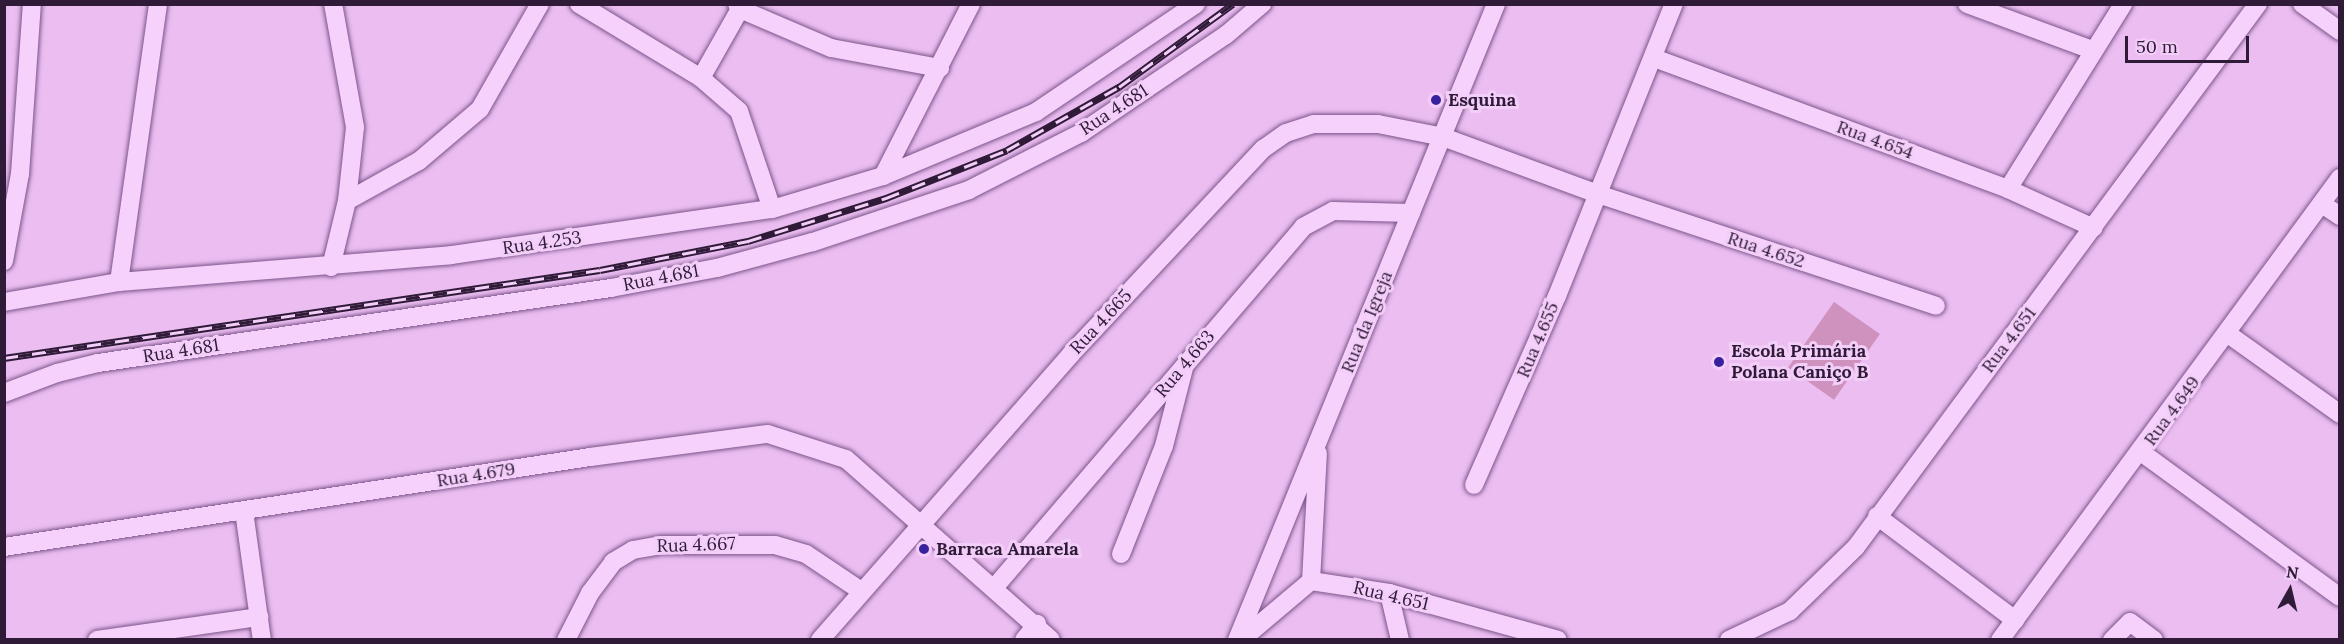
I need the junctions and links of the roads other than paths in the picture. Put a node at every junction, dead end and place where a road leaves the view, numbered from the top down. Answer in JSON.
{"nodes":[{"id":1,"x":32,"y":4,"type":"edge"},
{"id":2,"x":158,"y":4,"type":"edge"},
{"id":3,"x":333,"y":4,"type":"edge"},
{"id":4,"x":540,"y":4,"type":"edge"},
{"id":5,"x":579,"y":4,"type":"edge"},
{"id":6,"x":971,"y":4,"type":"edge"},
{"id":7,"x":1196,"y":4,"type":"edge"},
{"id":8,"x":1262,"y":4,"type":"edge"},
{"id":9,"x":1496,"y":4,"type":"edge"},
{"id":10,"x":1674,"y":4,"type":"edge"},
{"id":11,"x":1967,"y":4,"type":"edge"},
{"id":12,"x":2123,"y":4,"type":"edge"},
{"id":13,"x":2258,"y":4,"type":"edge"},
{"id":14,"x":2302,"y":4,"type":"edge"},
{"id":15,"x":739,"y":7,"type":"edge"},
{"id":16,"x":2340,"y":31,"type":"edge"},
{"id":17,"x":2092,"y":50,"type":"junction"},
{"id":18,"x":1654,"y":58,"type":"junction"},
{"id":19,"x":940,"y":68,"type":"junction"},
{"id":20,"x":701,"y":78,"type":"junction"},
{"id":21,"x":1443,"y":137,"type":"junction"},
{"id":22,"x":883,"y":176,"type":"junction"},
{"id":23,"x":2340,"y":178,"type":"edge"},
{"id":24,"x":2008,"y":189,"type":"junction"},
{"id":25,"x":1595,"y":193,"type":"junction"},
{"id":26,"x":347,"y":201,"type":"junction"},
{"id":27,"x":2322,"y":204,"type":"junction"},
{"id":28,"x":772,"y":209,"type":"junction"},
{"id":29,"x":1412,"y":213,"type":"junction"},
{"id":30,"x":2340,"y":216,"type":"edge"},
{"id":31,"x":2094,"y":228,"type":"junction"},
{"id":32,"x":4,"y":261,"type":"edge"},
{"id":33,"x":331,"y":267,"type":"junction"},
{"id":34,"x":119,"y":282,"type":"junction"},
{"id":35,"x":4,"y":302,"type":"edge"},
{"id":36,"x":1936,"y":306,"type":"dead end"},
{"id":37,"x":2228,"y":334,"type":"junction"},
{"id":38,"x":1185,"y":364,"type":"junction"},
{"id":39,"x":4,"y":393,"type":"edge"},
{"id":40,"x":2340,"y":414,"type":"edge"},
{"id":41,"x":1318,"y":440,"type":"junction"},
{"id":42,"x":2141,"y":452,"type":"junction"},
{"id":43,"x":1474,"y":485,"type":"dead end"},
{"id":44,"x":244,"y":511,"type":"junction"},
{"id":45,"x":1877,"y":516,"type":"junction"},
{"id":46,"x":921,"y":527,"type":"junction"},
{"id":47,"x":4,"y":547,"type":"edge"},
{"id":48,"x":1121,"y":554,"type":"dead end"},
{"id":49,"x":1311,"y":580,"type":"junction"},
{"id":50,"x":994,"y":588,"type":"junction"},
{"id":51,"x":861,"y":591,"type":"junction"},
{"id":52,"x":1389,"y":593,"type":"junction"},
{"id":53,"x":2340,"y":597,"type":"edge"},
{"id":54,"x":259,"y":617,"type":"junction"},
{"id":55,"x":2015,"y":620,"type":"junction"},
{"id":56,"x":1037,"y":624,"type":"junction"},
{"id":57,"x":97,"y":639,"type":"edge"},
{"id":58,"x":262,"y":639,"type":"edge"},
{"id":59,"x":566,"y":639,"type":"edge"},
{"id":60,"x":820,"y":639,"type":"edge"},
{"id":61,"x":1024,"y":639,"type":"edge"},
{"id":62,"x":1051,"y":639,"type":"edge"},
{"id":63,"x":1239,"y":639,"type":"edge"},
{"id":64,"x":1400,"y":639,"type":"edge"},
{"id":65,"x":1558,"y":639,"type":"edge"},
{"id":66,"x":1729,"y":639,"type":"edge"},
{"id":67,"x":2000,"y":639,"type":"edge"},
{"id":68,"x":2112,"y":639,"type":"edge"},
{"id":69,"x":2154,"y":639,"type":"edge"}],
"edges":[{"from":1,"to":32,"type":"street"},
{"from":2,"to":34,"type":"street"},
{"from":3,"to":26,"type":"street"},
{"from":4,"to":26,"type":"street"},
{"from":5,"to":20,"type":"street"},
{"from":6,"to":19,"type":"street"},
{"from":7,"to":22,"type":"street","name":"Rua 4.253"},
{"from":8,"to":39,"type":"street","name":"Rua 4.681"},
{"from":9,"to":21,"type":"street","name":"Rua da Igreja"},
{"from":10,"to":18,"type":"street","name":"Rua 4.655"},
{"from":11,"to":17,"type":"street"},
{"from":12,"to":17,"type":"street"},
{"from":13,"to":31,"type":"street","name":"Rua 4.651"},
{"from":14,"to":16,"type":"street"},
{"from":15,"to":19,"type":"street"},
{"from":15,"to":20,"type":"street"},
{"from":17,"to":24,"type":"street"},
{"from":18,"to":24,"type":"street","name":"Rua 4.654"},
{"from":18,"to":25,"type":"street","name":"Rua 4.655"},
{"from":19,"to":22,"type":"street"},
{"from":20,"to":28,"type":"street"},
{"from":21,"to":25,"type":"street","name":"Rua 4.665"},
{"from":21,"to":29,"type":"street","name":"Rua da Igreja"},
{"from":21,"to":46,"type":"street","name":"Rua 4.665"},
{"from":22,"to":28,"type":"street","name":"Rua 4.253"},
{"from":23,"to":27,"type":"street","name":"Rua 4.649"},
{"from":24,"to":31,"type":"street","name":"Rua 4.654"},
{"from":25,"to":36,"type":"street","name":"Rua 4.652"},
{"from":25,"to":43,"type":"street","name":"Rua 4.655"},
{"from":26,"to":33,"type":"street"},
{"from":27,"to":30,"type":"street"},
{"from":27,"to":37,"type":"street","name":"Rua 4.649"},
{"from":28,"to":33,"type":"street","name":"Rua 4.253"},
{"from":29,"to":38,"type":"street","name":"Rua 4.663"},
{"from":29,"to":41,"type":"street","name":"Rua da Igreja"},
{"from":31,"to":45,"type":"street","name":"Rua 4.651"},
{"from":33,"to":34,"type":"street","name":"Rua 4.253"},
{"from":34,"to":35,"type":"street","name":"Rua 4.253"},
{"from":37,"to":40,"type":"street"},
{"from":37,"to":42,"type":"street","name":"Rua 4.649"},
{"from":38,"to":48,"type":"street"},
{"from":38,"to":50,"type":"street","name":"Rua 4.663"},
{"from":41,"to":49,"type":"street"},
{"from":41,"to":63,"type":"street","name":"Rua da Igreja"},
{"from":42,"to":53,"type":"street"},
{"from":42,"to":55,"type":"street","name":"Rua 4.649"},
{"from":44,"to":46,"type":"street","name":"Rua 4.679"},
{"from":44,"to":47,"type":"street","name":"Rua 4.679"},
{"from":44,"to":54,"type":"street"},
{"from":45,"to":55,"type":"street"},
{"from":45,"to":66,"type":"street","name":"Rua 4.651"},
{"from":46,"to":50,"type":"street","name":"Rua 4.679"},
{"from":46,"to":51,"type":"street","name":"Rua 4.665"},
{"from":49,"to":52,"type":"street","name":"Rua 4.651"},
{"from":49,"to":63,"type":"street"},
{"from":50,"to":56,"type":"street","name":"Rua 4.679"},
{"from":51,"to":59,"type":"street","name":"Rua 4.667"},
{"from":51,"to":60,"type":"street","name":"Rua 4.665"},
{"from":52,"to":64,"type":"street"},
{"from":52,"to":65,"type":"street","name":"Rua 4.651"},
{"from":54,"to":57,"type":"street"},
{"from":54,"to":58,"type":"street"},
{"from":55,"to":67,"type":"street","name":"Rua 4.649"},
{"from":56,"to":61,"type":"street"},
{"from":56,"to":62,"type":"street","name":"Rua 4.679"},
{"from":68,"to":69,"type":"street"}]}
